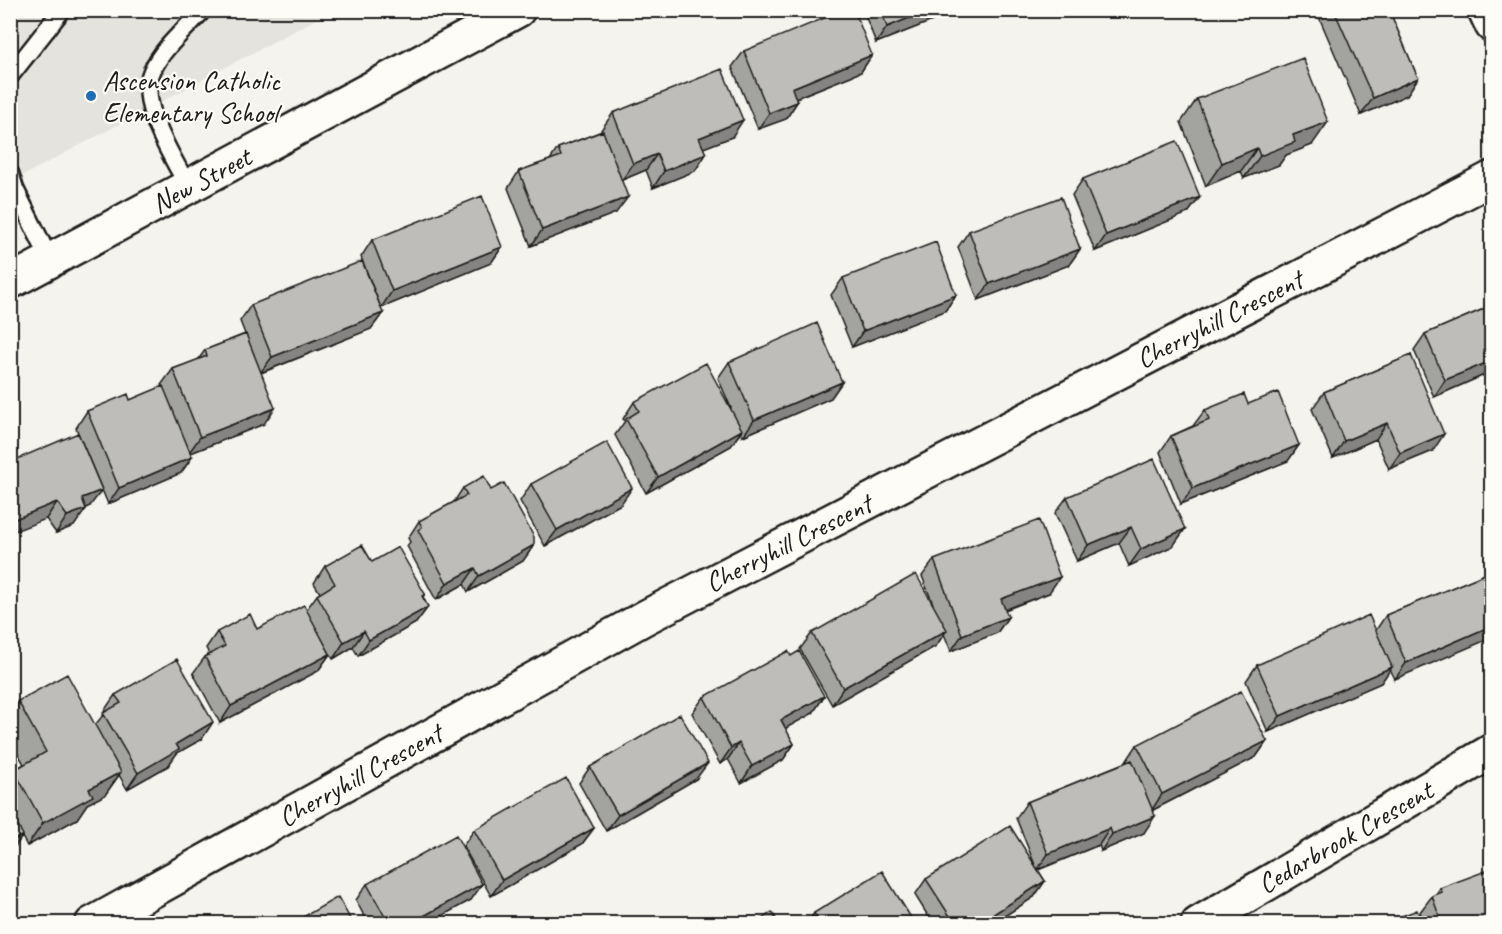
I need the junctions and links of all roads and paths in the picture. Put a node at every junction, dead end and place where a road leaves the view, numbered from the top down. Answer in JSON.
{"nodes":[{"id":1,"x":62,"y":10,"type":"edge"},
{"id":2,"x":203,"y":10,"type":"edge"},
{"id":3,"x":518,"y":10,"type":"edge"},
{"id":4,"x":1485,"y":10,"type":"edge"},
{"id":5,"x":1491,"y":25,"type":"edge"},
{"id":6,"x":10,"y":76,"type":"edge"},
{"id":7,"x":10,"y":173,"type":"edge"},
{"id":8,"x":1491,"y":178,"type":"edge"},
{"id":9,"x":188,"y":187,"type":"junction"},
{"id":10,"x":50,"y":260,"type":"junction"},
{"id":11,"x":10,"y":282,"type":"edge"},
{"id":12,"x":1491,"y":751,"type":"edge"},
{"id":13,"x":92,"y":924,"type":"edge"},
{"id":14,"x":1198,"y":924,"type":"edge"}],
"edges":[{"from":1,"to":6,"type":"lane"},
{"from":2,"to":9,"type":"lane"},
{"from":3,"to":9,"type":"street","name":"New Street"},
{"from":4,"to":5,"type":"street"},
{"from":7,"to":10,"type":"lane"},
{"from":8,"to":13,"type":"street","name":"Cherryhill Crescent"},
{"from":9,"to":10,"type":"street","name":"New Street"},
{"from":10,"to":11,"type":"street","name":"New Street"},
{"from":12,"to":14,"type":"street","name":"Cedarbrook Crescent"}]}
